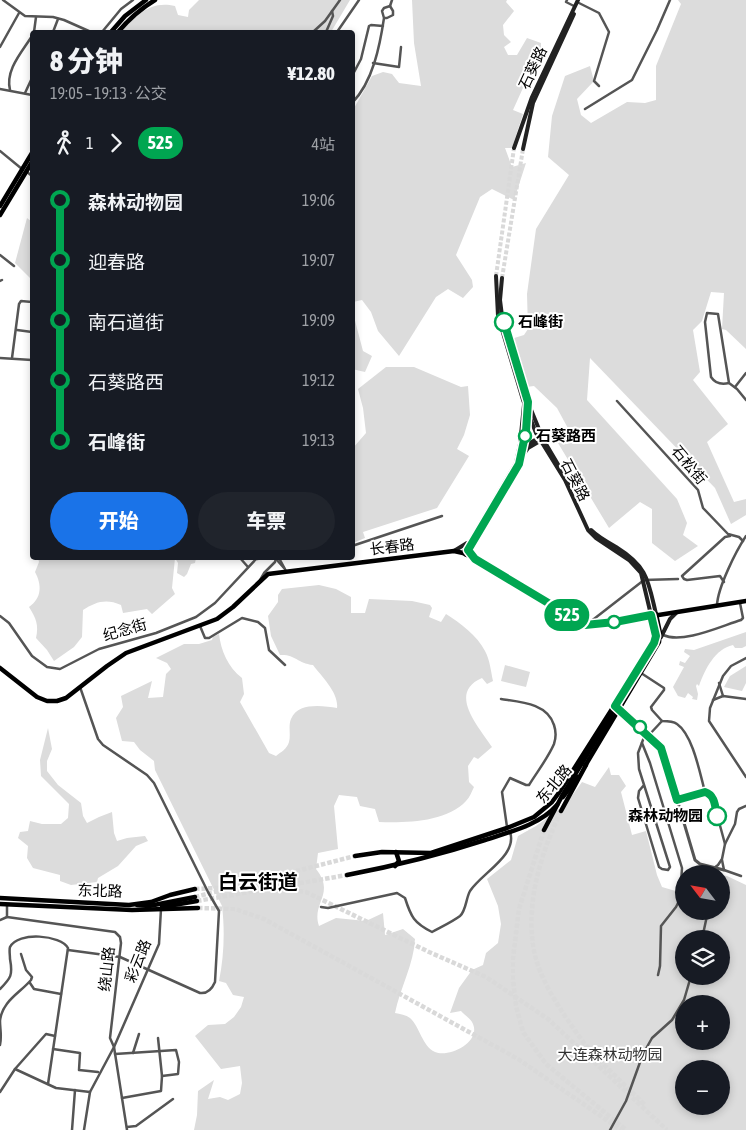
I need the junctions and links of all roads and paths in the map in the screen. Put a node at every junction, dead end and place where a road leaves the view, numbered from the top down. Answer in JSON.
{"nodes":[{"id":1,"x":3,"y":0,"type":"edge"},
{"id":2,"x":133,"y":0,"type":"edge"},
{"id":3,"x":146,"y":0,"type":"edge"},
{"id":4,"x":156,"y":0,"type":"edge"},
{"id":5,"x":340,"y":0,"type":"edge"},
{"id":6,"x":358,"y":0,"type":"edge"},
{"id":7,"x":392,"y":0,"type":"edge"},
{"id":8,"x":567,"y":0,"type":"edge"},
{"id":9,"x":670,"y":0,"type":"edge"},
{"id":10,"x":578,"y":2,"type":"edge"},
{"id":11,"x":390,"y":6,"type":"junction"},
{"id":12,"x":332,"y":11,"type":"junction"},
{"id":13,"x":19,"y":12,"type":"junction"},
{"id":14,"x":36,"y":17,"type":"junction"},
{"id":15,"x":384,"y":18,"type":"junction"},
{"id":16,"x":58,"y":19,"type":"junction"},
{"id":17,"x":383,"y":26,"type":"junction"},
{"id":18,"x":34,"y":30,"type":"edge"},
{"id":19,"x":54,"y":30,"type":"edge"},
{"id":20,"x":87,"y":30,"type":"edge"},
{"id":21,"x":104,"y":30,"type":"edge"},
{"id":22,"x":113,"y":30,"type":"edge"},
{"id":23,"x":120,"y":30,"type":"edge"},
{"id":24,"x":315,"y":30,"type":"edge"},
{"id":25,"x":327,"y":30,"type":"edge"},
{"id":26,"x":338,"y":30,"type":"edge"},
{"id":27,"x":30,"y":39,"type":"edge"},
{"id":28,"x":0,"y":47,"type":"edge"},
{"id":29,"x":401,"y":47,"type":"dead end"},
{"id":30,"x":374,"y":63,"type":"junction"},
{"id":31,"x":355,"y":70,"type":"edge"},
{"id":32,"x":30,"y":82,"type":"edge"},
{"id":33,"x":599,"y":86,"type":"dead end"},
{"id":34,"x":0,"y":89,"type":"edge"},
{"id":35,"x":10,"y":90,"type":"junction"},
{"id":36,"x":25,"y":93,"type":"junction"},
{"id":37,"x":30,"y":94,"type":"edge"},
{"id":38,"x":357,"y":98,"type":"edge"},
{"id":39,"x":585,"y":109,"type":"dead end"},
{"id":40,"x":514,"y":148,"type":"tunnel mouth"},
{"id":41,"x":523,"y":149,"type":"tunnel mouth"},
{"id":42,"x":0,"y":151,"type":"edge"},
{"id":43,"x":30,"y":156,"type":"edge"},
{"id":44,"x":30,"y":167,"type":"edge"},
{"id":45,"x":30,"y":174,"type":"edge"},
{"id":46,"x":0,"y":206,"type":"edge"},
{"id":47,"x":0,"y":215,"type":"edge"},
{"id":48,"x":0,"y":255,"type":"edge"},
{"id":49,"x":14,"y":266,"type":"dead end"},
{"id":50,"x":496,"y":276,"type":"tunnel mouth"},
{"id":51,"x":502,"y":278,"type":"tunnel mouth"},
{"id":52,"x":30,"y":302,"type":"edge"},
{"id":53,"x":16,"y":330,"type":"junction"},
{"id":54,"x":30,"y":332,"type":"edge"},
{"id":55,"x":0,"y":358,"type":"edge"},
{"id":56,"x":12,"y":358,"type":"junction"},
{"id":57,"x":30,"y":360,"type":"edge"},
{"id":58,"x":746,"y":373,"type":"edge"},
{"id":59,"x":729,"y":383,"type":"junction"},
{"id":60,"x":735,"y":387,"type":"junction"},
{"id":61,"x":746,"y":400,"type":"edge"},
{"id":62,"x":525,"y":401,"type":"junction"},
{"id":63,"x":617,"y":401,"type":"dead end"},
{"id":64,"x":528,"y":412,"type":"junction"},
{"id":65,"x":525,"y":435,"type":"junction"},
{"id":66,"x":540,"y":438,"type":"junction"},
{"id":67,"x":524,"y":444,"type":"junction"},
{"id":68,"x":522,"y":457,"type":"junction"},
{"id":69,"x":442,"y":516,"type":"dead end"},
{"id":70,"x":734,"y":536,"type":"junction"},
{"id":71,"x":746,"y":536,"type":"edge"},
{"id":72,"x":743,"y":540,"type":"junction"},
{"id":73,"x":467,"y":543,"type":"junction"},
{"id":74,"x":355,"y":545,"type":"edge"},
{"id":75,"x":454,"y":551,"type":"junction"},
{"id":76,"x":466,"y":552,"type":"junction"},
{"id":77,"x":242,"y":560,"type":"edge"},
{"id":78,"x":255,"y":560,"type":"edge"},
{"id":79,"x":276,"y":560,"type":"edge"},
{"id":80,"x":278,"y":560,"type":"edge"},
{"id":81,"x":248,"y":567,"type":"junction"},
{"id":82,"x":286,"y":570,"type":"junction"},
{"id":83,"x":678,"y":579,"type":"dead end"},
{"id":84,"x":260,"y":580,"type":"junction"},
{"id":85,"x":646,"y":580,"type":"junction"},
{"id":86,"x":724,"y":582,"type":"junction"},
{"id":87,"x":746,"y":601,"type":"edge"},
{"id":88,"x":740,"y":602,"type":"junction"},
{"id":89,"x":717,"y":605,"type":"junction"},
{"id":90,"x":679,"y":611,"type":"junction"},
{"id":91,"x":654,"y":615,"type":"junction"},
{"id":92,"x":0,"y":616,"type":"edge"},
{"id":93,"x":590,"y":622,"type":"dead end"},
{"id":94,"x":200,"y":626,"type":"junction"},
{"id":95,"x":662,"y":635,"type":"junction"},
{"id":96,"x":659,"y":642,"type":"junction"},
{"id":97,"x":746,"y":658,"type":"edge"},
{"id":98,"x":286,"y":665,"type":"dead end"},
{"id":99,"x":0,"y":668,"type":"edge"},
{"id":100,"x":641,"y":673,"type":"junction"},
{"id":101,"x":719,"y":684,"type":"junction"},
{"id":102,"x":80,"y":687,"type":"junction"},
{"id":103,"x":723,"y":696,"type":"junction"},
{"id":104,"x":746,"y":698,"type":"edge"},
{"id":105,"x":501,"y":699,"type":"dead end"},
{"id":106,"x":713,"y":700,"type":"junction"},
{"id":107,"x":617,"y":707,"type":"junction"},
{"id":108,"x":662,"y":721,"type":"junction"},
{"id":109,"x":647,"y":734,"type":"junction"},
{"id":110,"x":642,"y":743,"type":"junction"},
{"id":111,"x":586,"y":765,"type":"junction"},
{"id":112,"x":746,"y":775,"type":"edge"},
{"id":113,"x":644,"y":785,"type":"junction"},
{"id":114,"x":705,"y":792,"type":"junction"},
{"id":115,"x":677,"y":800,"type":"junction"},
{"id":116,"x":746,"y":806,"type":"edge"},
{"id":117,"x":561,"y":811,"type":"tunnel mouth"},
{"id":118,"x":508,"y":830,"type":"junction"},
{"id":119,"x":544,"y":830,"type":"tunnel mouth"},
{"id":120,"x":731,"y":833,"type":"junction"},
{"id":121,"x":722,"y":835,"type":"junction"},
{"id":122,"x":725,"y":844,"type":"junction"},
{"id":123,"x":396,"y":852,"type":"junction"},
{"id":124,"x":407,"y":853,"type":"junction"},
{"id":125,"x":355,"y":856,"type":"tunnel mouth"},
{"id":126,"x":722,"y":859,"type":"junction"},
{"id":127,"x":412,"y":862,"type":"junction"},
{"id":128,"x":704,"y":865,"type":"edge"},
{"id":129,"x":718,"y":865,"type":"edge"},
{"id":130,"x":723,"y":865,"type":"edge"},
{"id":131,"x":395,"y":866,"type":"junction"},
{"id":132,"x":730,"y":872,"type":"edge"},
{"id":133,"x":347,"y":875,"type":"tunnel mouth"},
{"id":134,"x":741,"y":876,"type":"dead end"},
{"id":135,"x":195,"y":889,"type":"tunnel mouth"},
{"id":136,"x":1,"y":898,"type":"edge"},
{"id":137,"x":0,"y":904,"type":"edge"},
{"id":138,"x":7,"y":905,"type":"junction"},
{"id":139,"x":129,"y":905,"type":"junction"},
{"id":140,"x":321,"y":907,"type":"dead end"},
{"id":141,"x":198,"y":908,"type":"tunnel mouth"},
{"id":142,"x":149,"y":909,"type":"junction"},
{"id":143,"x":161,"y":909,"type":"junction"},
{"id":144,"x":7,"y":918,"type":"junction"},
{"id":145,"x":0,"y":920,"type":"edge"},
{"id":146,"x":68,"y":950,"type":"junction"},
{"id":147,"x":22,"y":954,"type":"dead end"},
{"id":148,"x":120,"y":957,"type":"junction"},
{"id":149,"x":148,"y":969,"type":"junction"},
{"id":150,"x":658,"y":975,"type":"dead end"},
{"id":151,"x":30,"y":983,"type":"junction"},
{"id":152,"x":688,"y":985,"type":"edge"},
{"id":153,"x":0,"y":990,"type":"edge"},
{"id":154,"x":61,"y":994,"type":"junction"},
{"id":155,"x":139,"y":1034,"type":"dead end"},
{"id":156,"x":54,"y":1036,"type":"junction"},
{"id":157,"x":158,"y":1038,"type":"dead end"},
{"id":158,"x":0,"y":1045,"type":"edge"},
{"id":159,"x":114,"y":1047,"type":"junction"},
{"id":160,"x":53,"y":1049,"type":"junction"},
{"id":161,"x":160,"y":1052,"type":"junction"},
{"id":162,"x":132,"y":1053,"type":"junction"},
{"id":163,"x":115,"y":1054,"type":"junction"},
{"id":164,"x":15,"y":1069,"type":"junction"},
{"id":165,"x":99,"y":1072,"type":"junction"},
{"id":166,"x":162,"y":1076,"type":"junction"},
{"id":167,"x":48,"y":1084,"type":"junction"},
{"id":168,"x":75,"y":1090,"type":"junction"},
{"id":169,"x":0,"y":1092,"type":"edge"},
{"id":170,"x":90,"y":1092,"type":"junction"},
{"id":171,"x":122,"y":1098,"type":"junction"},
{"id":172,"x":173,"y":1099,"type":"dead end"},
{"id":173,"x":127,"y":1129,"type":"edge"},
{"id":174,"x":72,"y":1130,"type":"edge"},
{"id":175,"x":84,"y":1130,"type":"edge"},
{"id":176,"x":610,"y":1130,"type":"edge"}],
"edges":[{"from":1,"to":13,"type":"street"},
{"from":2,"to":21,"type":"street"},
{"from":3,"to":22,"type":"main road"},
{"from":4,"to":23,"type":"main road"},
{"from":5,"to":12,"type":"street"},
{"from":6,"to":26,"type":"street"},
{"from":7,"to":11,"type":"street"},
{"from":8,"to":10,"type":"street"},
{"from":9,"to":39,"type":"street"},
{"from":10,"to":33,"type":"street"},
{"from":10,"to":40,"type":"main road","name":"石葵路"},
{"from":10,"to":41,"type":"main road"},
{"from":11,"to":15,"type":"street"},
{"from":11,"to":15,"type":"street"},
{"from":12,"to":24,"type":"street"},
{"from":12,"to":25,"type":"street"},
{"from":13,"to":14,"type":"street"},
{"from":13,"to":28,"type":"street"},
{"from":14,"to":16,"type":"street"},
{"from":14,"to":18,"type":"street"},
{"from":15,"to":17,"type":"street"},
{"from":16,"to":19,"type":"street"},
{"from":16,"to":20,"type":"street"},
{"from":17,"to":30,"type":"street"},
{"from":17,"to":31,"type":"street"},
{"from":27,"to":35,"type":"street"},
{"from":29,"to":30,"type":"street"},
{"from":30,"to":38,"type":"street"},
{"from":32,"to":36,"type":"street"},
{"from":34,"to":35,"type":"street"},
{"from":35,"to":36,"type":"street"},
{"from":36,"to":37,"type":"street"},
{"from":42,"to":45,"type":"street"},
{"from":43,"to":46,"type":"main road"},
{"from":44,"to":47,"type":"main road"},
{"from":48,"to":49,"type":"street"},
{"from":50,"to":62,"type":"main road","name":"石葵路"},
{"from":51,"to":62,"type":"main road","name":"石葵路"},
{"from":52,"to":53,"type":"street"},
{"from":53,"to":54,"type":"street"},
{"from":53,"to":56,"type":"street"},
{"from":55,"to":56,"type":"street"},
{"from":56,"to":57,"type":"street"},
{"from":58,"to":60,"type":"street"},
{"from":59,"to":59,"type":"street"},
{"from":59,"to":60,"type":"street"},
{"from":60,"to":61,"type":"street"},
{"from":62,"to":64,"type":"main road","name":"石葵路"},
{"from":62,"to":66,"type":"main road","name":"石葵路"},
{"from":62,"to":73,"type":"main road"},
{"from":63,"to":70,"type":"street","name":"石松街"},
{"from":64,"to":65,"type":"main road"},
{"from":64,"to":66,"type":"main road","name":"石葵路"},
{"from":65,"to":66,"type":"main road"},
{"from":65,"to":67,"type":"main road"},
{"from":66,"to":67,"type":"main road"},
{"from":66,"to":68,"type":"main road"},
{"from":66,"to":85,"type":"main road","name":"石葵路"},
{"from":67,"to":68,"type":"main road"},
{"from":68,"to":76,"type":"main road"},
{"from":69,"to":74,"type":"street"},
{"from":70,"to":72,"type":"street","name":"石松街"},
{"from":70,"to":86,"type":"street"},
{"from":71,"to":72,"type":"street"},
{"from":72,"to":86,"type":"street"},
{"from":73,"to":75,"type":"main road"},
{"from":73,"to":76,"type":"main road"},
{"from":75,"to":76,"type":"main road","name":"长春路"},
{"from":75,"to":82,"type":"main road","name":"长春路"},
{"from":76,"to":91,"type":"main road","name":"长春路"},
{"from":77,"to":81,"type":"street"},
{"from":78,"to":81,"type":"street","name":"纪念街"},
{"from":79,"to":84,"type":"street"},
{"from":80,"to":82,"type":"street"},
{"from":81,"to":92,"type":"street","name":"纪念街"},
{"from":82,"to":84,"type":"main road","name":"长春路"},
{"from":83,"to":85,"type":"street"},
{"from":84,"to":94,"type":"main road","name":"长春路"},
{"from":85,"to":91,"type":"main road","name":"石葵路"},
{"from":85,"to":93,"type":"street"},
{"from":86,"to":89,"type":"street"},
{"from":87,"to":88,"type":"main road","name":"长春路"},
{"from":88,"to":89,"type":"main road","name":"长春路"},
{"from":88,"to":95,"type":"street"},
{"from":89,"to":90,"type":"main road","name":"长春路"},
{"from":90,"to":91,"type":"main road","name":"长春路"},
{"from":90,"to":95,"type":"main road"},
{"from":91,"to":96,"type":"main road"},
{"from":91,"to":107,"type":"main road","name":"东北路"},
{"from":94,"to":98,"type":"street"},
{"from":94,"to":102,"type":"main road","name":"长春路"},
{"from":95,"to":96,"type":"main road"},
{"from":96,"to":100,"type":"main road","name":"东北路"},
{"from":97,"to":101,"type":"street"},
{"from":99,"to":102,"type":"main road","name":"长春路"},
{"from":100,"to":107,"type":"main road","name":"东北路"},
{"from":100,"to":108,"type":"street"},
{"from":101,"to":103,"type":"street"},
{"from":101,"to":106,"type":"street"},
{"from":102,"to":149,"type":"street"},
{"from":103,"to":104,"type":"street"},
{"from":103,"to":106,"type":"street"},
{"from":105,"to":118,"type":"street"},
{"from":106,"to":112,"type":"street"},
{"from":107,"to":109,"type":"street"},
{"from":107,"to":111,"type":"main road","name":"东北路"},
{"from":107,"to":118,"type":"main road","name":"东北路"},
{"from":107,"to":119,"type":"main road"},
{"from":108,"to":109,"type":"street"},
{"from":108,"to":114,"type":"street"},
{"from":109,"to":110,"type":"street"},
{"from":109,"to":115,"type":"street"},
{"from":110,"to":113,"type":"street"},
{"from":110,"to":150,"type":"street"},
{"from":111,"to":117,"type":"main road"},
{"from":111,"to":118,"type":"main road","name":"东北路"},
{"from":113,"to":113,"type":"street"},
{"from":114,"to":115,"type":"street"},
{"from":114,"to":121,"type":"street"},
{"from":115,"to":128,"type":"street"},
{"from":116,"to":120,"type":"street"},
{"from":118,"to":124,"type":"main road","name":"东北路"},
{"from":118,"to":127,"type":"main road","name":"东北路"},
{"from":118,"to":140,"type":"street"},
{"from":120,"to":121,"type":"street"},
{"from":120,"to":122,"type":"street"},
{"from":121,"to":122,"type":"street"},
{"from":122,"to":126,"type":"street"},
{"from":123,"to":124,"type":"main road","name":"东北路"},
{"from":123,"to":125,"type":"main road","name":"东北路"},
{"from":123,"to":131,"type":"main road"},
{"from":124,"to":127,"type":"main road"},
{"from":126,"to":129,"type":"street"},
{"from":126,"to":130,"type":"street"},
{"from":127,"to":131,"type":"main road","name":"东北路"},
{"from":131,"to":133,"type":"main road","name":"东北路"},
{"from":132,"to":134,"type":"street"},
{"from":135,"to":139,"type":"main road"},
{"from":136,"to":139,"type":"main road","name":"东北路"},
{"from":137,"to":138,"type":"main road","name":"东北路"},
{"from":138,"to":142,"type":"main road","name":"东北路"},
{"from":138,"to":144,"type":"street"},
{"from":139,"to":142,"type":"main road","name":"东北路"},
{"from":141,"to":143,"type":"main road","name":"东北路"},
{"from":142,"to":143,"type":"main road","name":"东北路"},
{"from":143,"to":149,"type":"street","name":"彩云路"},
{"from":144,"to":145,"type":"street"},
{"from":144,"to":148,"type":"street","name":"绕山路"},
{"from":146,"to":148,"type":"street"},
{"from":146,"to":153,"type":"street"},
{"from":146,"to":154,"type":"street"},
{"from":147,"to":151,"type":"street"},
{"from":148,"to":149,"type":"street"},
{"from":148,"to":159,"type":"street","name":"绕山路"},
{"from":149,"to":159,"type":"street","name":"彩云路"},
{"from":151,"to":154,"type":"street"},
{"from":151,"to":158,"type":"street"},
{"from":152,"to":176,"type":"street"},
{"from":154,"to":156,"type":"street"},
{"from":155,"to":162,"type":"street"},
{"from":156,"to":160,"type":"street"},
{"from":156,"to":164,"type":"street"},
{"from":157,"to":161,"type":"street"},
{"from":159,"to":163,"type":"street","name":"绕山路"},
{"from":159,"to":165,"type":"street","name":"彩云路"},
{"from":160,"to":165,"type":"street"},
{"from":160,"to":167,"type":"street"},
{"from":161,"to":162,"type":"street"},
{"from":161,"to":166,"type":"street"},
{"from":161,"to":166,"type":"street"},
{"from":162,"to":163,"type":"street"},
{"from":163,"to":171,"type":"street","name":"绕山路"},
{"from":164,"to":167,"type":"street"},
{"from":164,"to":169,"type":"street"},
{"from":165,"to":170,"type":"street","name":"彩云路"},
{"from":166,"to":171,"type":"street"},
{"from":167,"to":168,"type":"street"},
{"from":168,"to":170,"type":"street"},
{"from":168,"to":174,"type":"street"},
{"from":170,"to":175,"type":"street","name":"彩云路"},
{"from":171,"to":173,"type":"street","name":"绕山路"},
{"from":172,"to":173,"type":"street"}]}
